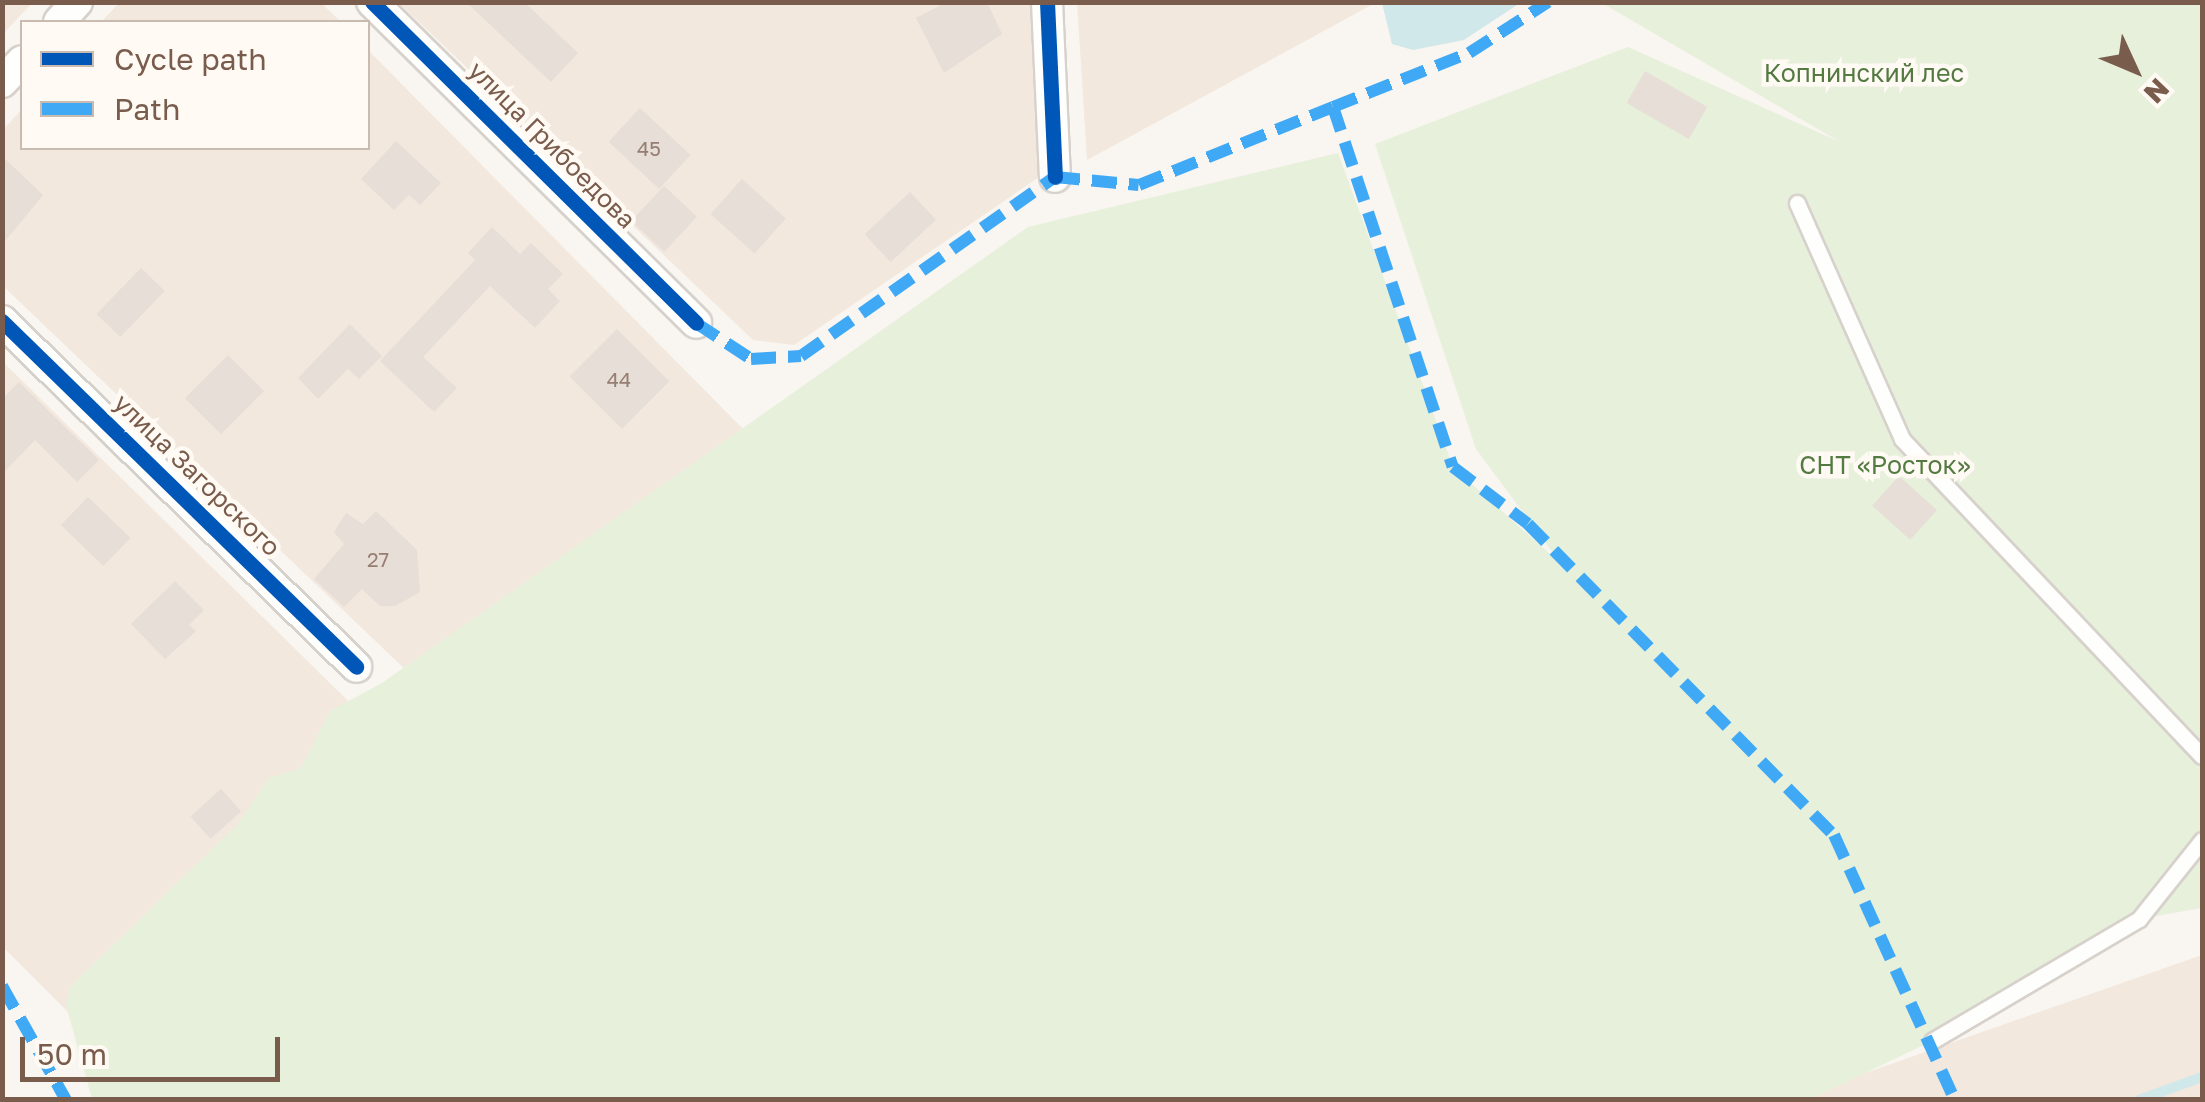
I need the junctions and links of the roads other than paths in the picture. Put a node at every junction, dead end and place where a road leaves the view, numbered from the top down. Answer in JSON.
{"nodes":[{"id":1,"x":78,"y":2,"type":"edge"},
{"id":2,"x":372,"y":2,"type":"edge"},
{"id":3,"x":1047,"y":2,"type":"edge"},
{"id":4,"x":60,"y":20,"type":"edge"},
{"id":5,"x":20,"y":63,"type":"edge"},
{"id":6,"x":2,"y":82,"type":"edge"},
{"id":7,"x":1055,"y":177,"type":"dead end"},
{"id":8,"x":1798,"y":203,"type":"dead end"},
{"id":9,"x":2,"y":321,"type":"edge"},
{"id":10,"x":696,"y":322,"type":"dead end"},
{"id":11,"x":356,"y":666,"type":"dead end"},
{"id":12,"x":2202,"y":756,"type":"edge"},
{"id":13,"x":2202,"y":840,"type":"edge"},
{"id":14,"x":1932,"y":1041,"type":"dead end"}],
"edges":[{"from":1,"to":4,"type":"street"},
{"from":2,"to":10,"type":"street","name":"улица Грибоедова"},
{"from":3,"to":7,"type":"street"},
{"from":5,"to":6,"type":"street"},
{"from":8,"to":12,"type":"lane"},
{"from":9,"to":11,"type":"street","name":"улица Загорского"},
{"from":13,"to":14,"type":"lane"}]}
